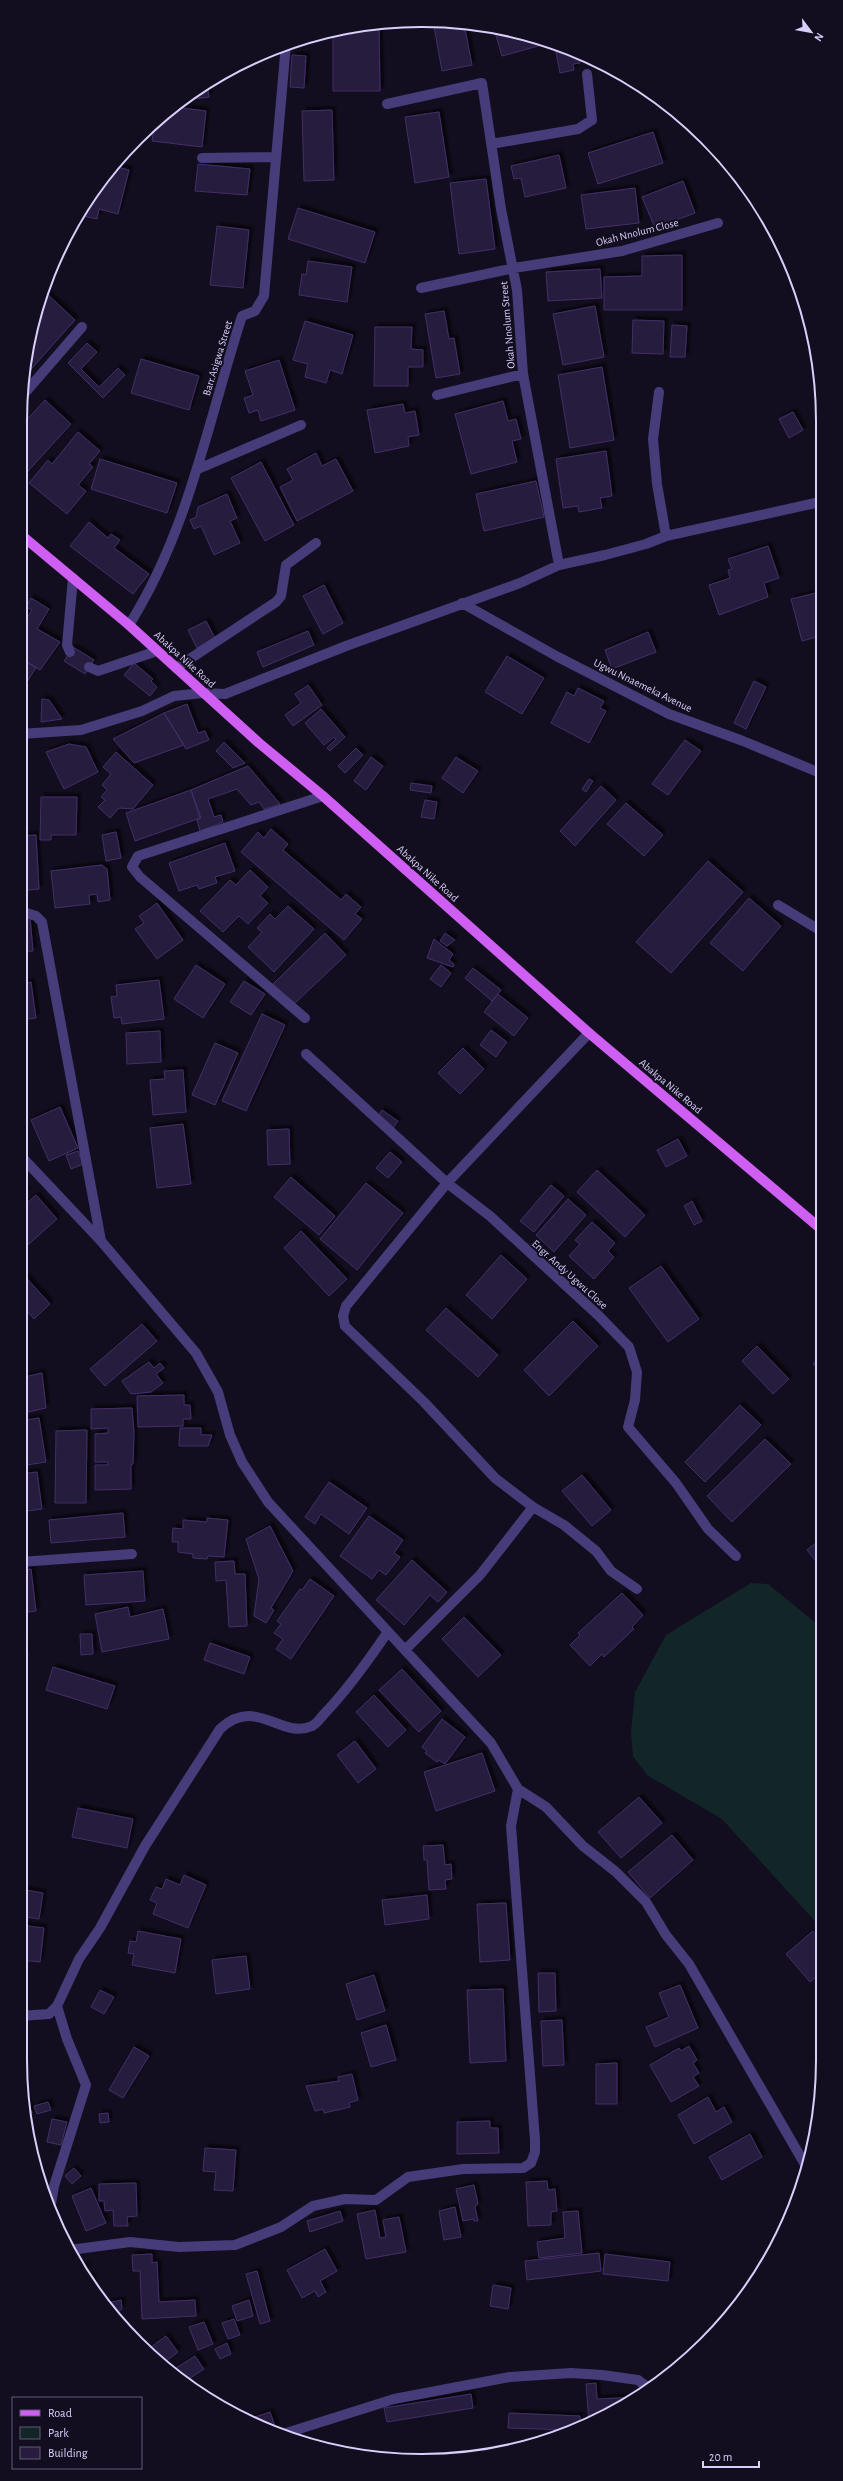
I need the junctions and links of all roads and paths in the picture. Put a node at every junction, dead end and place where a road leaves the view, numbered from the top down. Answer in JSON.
{"nodes":[{"id":1,"x":285,"y":52,"type":"edge"},
{"id":2,"x":587,"y":74,"type":"dead end"},
{"id":3,"x":387,"y":104,"type":"dead end"},
{"id":4,"x":491,"y":144,"type":"junction"},
{"id":5,"x":202,"y":158,"type":"dead end"},
{"id":6,"x":276,"y":158,"type":"junction"},
{"id":7,"x":718,"y":223,"type":"dead end"},
{"id":8,"x":514,"y":268,"type":"junction"},
{"id":9,"x":421,"y":288,"type":"dead end"},
{"id":10,"x":82,"y":327,"type":"dead end"},
{"id":11,"x":523,"y":374,"type":"junction"},
{"id":12,"x":29,"y":389,"type":"edge"},
{"id":13,"x":659,"y":392,"type":"dead end"},
{"id":14,"x":437,"y":395,"type":"dead end"},
{"id":15,"x":300,"y":425,"type":"dead end"},
{"id":16,"x":198,"y":469,"type":"junction"},
{"id":17,"x":816,"y":503,"type":"edge"},
{"id":18,"x":666,"y":536,"type":"junction"},
{"id":19,"x":27,"y":540,"type":"edge"},
{"id":20,"x":316,"y":543,"type":"dead end"},
{"id":21,"x":559,"y":565,"type":"junction"},
{"id":22,"x":73,"y":578,"type":"junction"},
{"id":23,"x":462,"y":603,"type":"junction"},
{"id":24,"x":129,"y":625,"type":"junction"},
{"id":25,"x":158,"y":651,"type":"junction"},
{"id":26,"x":70,"y":652,"type":"dead end"},
{"id":27,"x":89,"y":667,"type":"dead end"},
{"id":28,"x":176,"y":668,"type":"junction"},
{"id":29,"x":203,"y":693,"type":"junction"},
{"id":30,"x":27,"y":734,"type":"edge"},
{"id":31,"x":816,"y":771,"type":"edge"},
{"id":32,"x":323,"y":796,"type":"junction"},
{"id":33,"x":778,"y":905,"type":"dead end"},
{"id":34,"x":27,"y":913,"type":"edge"},
{"id":35,"x":816,"y":928,"type":"edge"},
{"id":36,"x":305,"y":1018,"type":"dead end"},
{"id":37,"x":589,"y":1033,"type":"junction"},
{"id":38,"x":306,"y":1054,"type":"dead end"},
{"id":39,"x":27,"y":1162,"type":"edge"},
{"id":40,"x":447,"y":1183,"type":"junction"},
{"id":41,"x":816,"y":1225,"type":"edge"},
{"id":42,"x":101,"y":1241,"type":"junction"},
{"id":43,"x":533,"y":1506,"type":"junction"},
{"id":44,"x":132,"y":1554,"type":"dead end"},
{"id":45,"x":736,"y":1556,"type":"dead end"},
{"id":46,"x":27,"y":1562,"type":"edge"},
{"id":47,"x":637,"y":1589,"type":"dead end"},
{"id":48,"x":387,"y":1633,"type":"junction"},
{"id":49,"x":405,"y":1650,"type":"junction"},
{"id":50,"x":518,"y":1789,"type":"junction"},
{"id":51,"x":57,"y":2006,"type":"junction"},
{"id":52,"x":27,"y":2016,"type":"edge"},
{"id":53,"x":803,"y":2161,"type":"edge"},
{"id":54,"x":52,"y":2197,"type":"edge"},
{"id":55,"x":76,"y":2249,"type":"edge"},
{"id":56,"x":645,"y":2385,"type":"edge"},
{"id":57,"x":291,"y":2431,"type":"edge"}],
"edges":[{"from":1,"to":6,"type":"street","name":"Barr.Asigwa Street"},
{"from":2,"to":4,"type":"street"},
{"from":3,"to":4,"type":"street","name":"Okah Nnolum Street"},
{"from":4,"to":8,"type":"street","name":"Okah Nnolum Street"},
{"from":5,"to":6,"type":"street"},
{"from":6,"to":16,"type":"street","name":"Barr.Asigwa Street"},
{"from":7,"to":8,"type":"street","name":"Okah Nnolum Close"},
{"from":8,"to":9,"type":"street","name":"Okah Nnolum Close"},
{"from":8,"to":11,"type":"street","name":"Okah Nnolum Street"},
{"from":10,"to":12,"type":"street"},
{"from":11,"to":14,"type":"street"},
{"from":11,"to":21,"type":"street","name":"Okah Nnolum Street"},
{"from":13,"to":18,"type":"street"},
{"from":15,"to":16,"type":"street"},
{"from":16,"to":24,"type":"street","name":"Barr.Asigwa Street"},
{"from":17,"to":18,"type":"street"},
{"from":18,"to":21,"type":"street"},
{"from":19,"to":22,"type":"main road","name":"Abakpa Nike Road"},
{"from":20,"to":28,"type":"street"},
{"from":21,"to":23,"type":"street"},
{"from":22,"to":24,"type":"main road","name":"Abakpa Nike Road"},
{"from":22,"to":26,"type":"street"},
{"from":23,"to":29,"type":"street"},
{"from":23,"to":31,"type":"street","name":"Ugwu Nnaemeka Avenue"},
{"from":24,"to":25,"type":"main road","name":"Abakpa Nike Road"},
{"from":25,"to":27,"type":"street"},
{"from":25,"to":28,"type":"main road","name":"Abakpa Nike Road"},
{"from":28,"to":29,"type":"main road","name":"Abakpa Nike Road"},
{"from":29,"to":30,"type":"street"},
{"from":29,"to":32,"type":"main road","name":"Abakpa Nike Road"},
{"from":32,"to":36,"type":"street"},
{"from":32,"to":37,"type":"main road","name":"Abakpa Nike Road"},
{"from":33,"to":35,"type":"street"},
{"from":34,"to":42,"type":"street"},
{"from":37,"to":40,"type":"street"},
{"from":37,"to":41,"type":"main road","name":"Abakpa Nike Road"},
{"from":38,"to":40,"type":"street","name":"Engr. Andy Ugwu Close"},
{"from":39,"to":42,"type":"street"},
{"from":40,"to":43,"type":"street"},
{"from":40,"to":45,"type":"street","name":"Engr. Andy Ugwu Close"},
{"from":42,"to":48,"type":"street"},
{"from":43,"to":47,"type":"street"},
{"from":43,"to":49,"type":"street"},
{"from":44,"to":46,"type":"street"},
{"from":48,"to":49,"type":"street"},
{"from":48,"to":51,"type":"street"},
{"from":49,"to":50,"type":"street"},
{"from":50,"to":53,"type":"street"},
{"from":50,"to":55,"type":"street"},
{"from":51,"to":52,"type":"street"},
{"from":51,"to":54,"type":"street"},
{"from":56,"to":57,"type":"street"}]}
